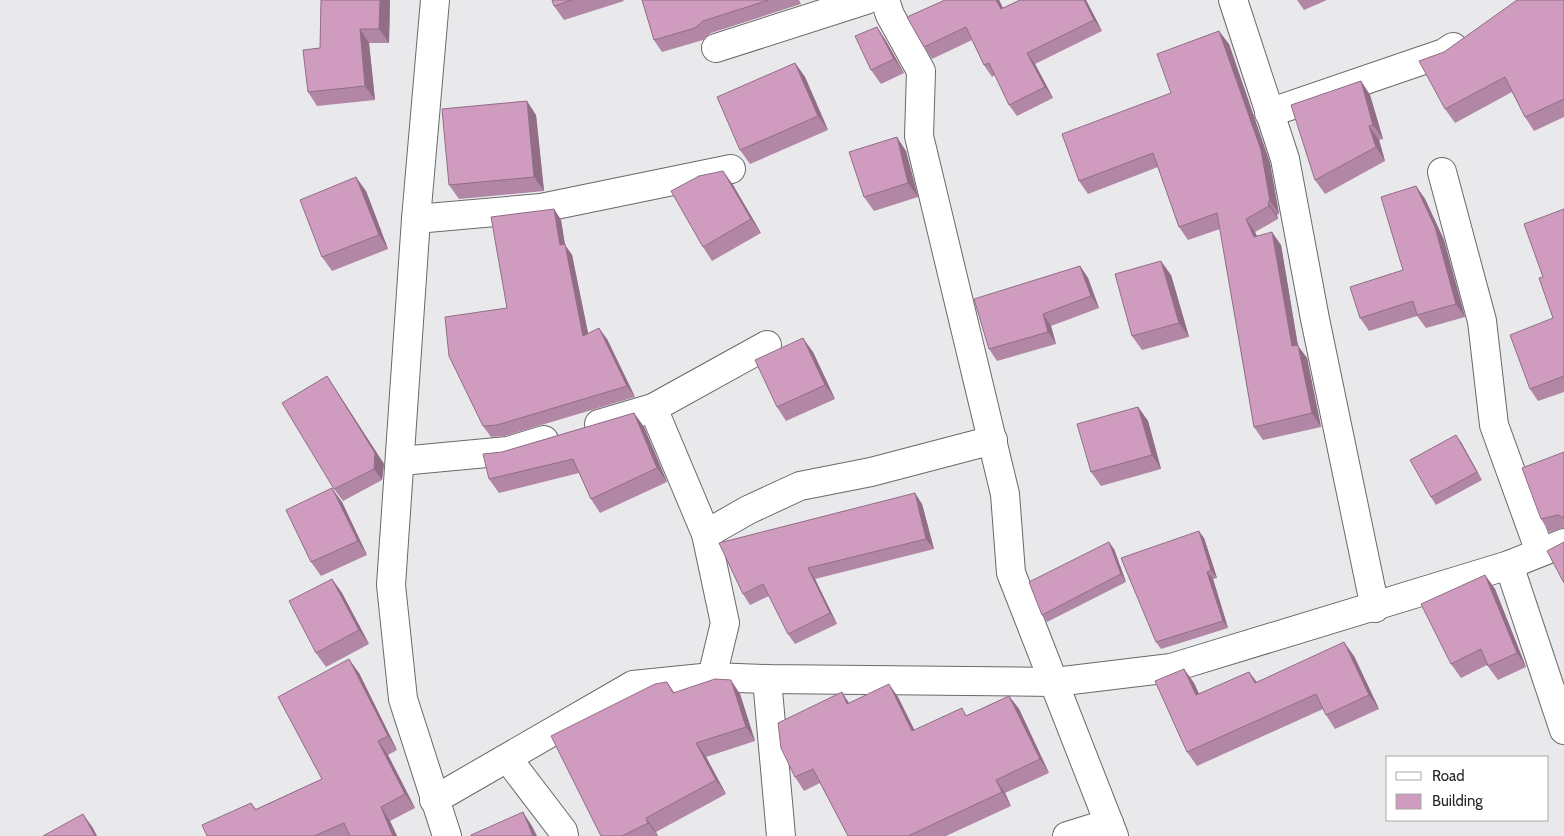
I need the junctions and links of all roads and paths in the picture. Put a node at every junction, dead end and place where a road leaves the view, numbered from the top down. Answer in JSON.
{"nodes":[{"id":1,"x":435,"y":0,"type":"edge"},
{"id":2,"x":866,"y":0,"type":"edge"},
{"id":3,"x":885,"y":0,"type":"edge"},
{"id":4,"x":1233,"y":0,"type":"edge"},
{"id":5,"x":1474,"y":32,"type":"edge"},
{"id":6,"x":716,"y":48,"type":"dead end"},
{"id":7,"x":1269,"y":113,"type":"junction"},
{"id":8,"x":731,"y":169,"type":"dead end"},
{"id":9,"x":1442,"y":172,"type":"dead end"},
{"id":10,"x":416,"y":219,"type":"junction"},
{"id":11,"x":767,"y":345,"type":"dead end"},
{"id":12,"x":653,"y":408,"type":"junction"},
{"id":13,"x":993,"y":440,"type":"junction"},
{"id":14,"x":401,"y":461,"type":"junction"},
{"id":15,"x":706,"y":534,"type":"junction"},
{"id":16,"x":1552,"y":548,"type":"edge"},
{"id":17,"x":1509,"y":565,"type":"junction"},
{"id":18,"x":1375,"y":608,"type":"junction"},
{"id":19,"x":712,"y":677,"type":"junction"},
{"id":20,"x":767,"y":679,"type":"junction"},
{"id":21,"x":1055,"y":682,"type":"junction"},
{"id":22,"x":1564,"y":730,"type":"edge"},
{"id":23,"x":508,"y":759,"type":"junction"},
{"id":24,"x":434,"y":800,"type":"junction"},
{"id":25,"x":1111,"y":829,"type":"edge"},
{"id":26,"x":447,"y":836,"type":"edge"},
{"id":27,"x":564,"y":836,"type":"edge"},
{"id":28,"x":781,"y":836,"type":"edge"},
{"id":29,"x":1067,"y":836,"type":"edge"}],
"edges":[{"from":1,"to":10,"type":"street"},
{"from":2,"to":6,"type":"street"},
{"from":3,"to":13,"type":"street"},
{"from":4,"to":7,"type":"street"},
{"from":5,"to":7,"type":"street"},
{"from":7,"to":18,"type":"street"},
{"from":8,"to":10,"type":"street"},
{"from":9,"to":16,"type":"street"},
{"from":10,"to":14,"type":"street"},
{"from":11,"to":12,"type":"street"},
{"from":12,"to":14,"type":"street"},
{"from":12,"to":15,"type":"street"},
{"from":13,"to":15,"type":"street"},
{"from":13,"to":21,"type":"street"},
{"from":14,"to":24,"type":"street"},
{"from":15,"to":19,"type":"street"},
{"from":16,"to":17,"type":"street"},
{"from":17,"to":18,"type":"street"},
{"from":17,"to":22,"type":"street"},
{"from":18,"to":21,"type":"street"},
{"from":19,"to":20,"type":"street"},
{"from":19,"to":23,"type":"street"},
{"from":20,"to":21,"type":"street"},
{"from":20,"to":28,"type":"street"},
{"from":21,"to":25,"type":"street"},
{"from":23,"to":24,"type":"street"},
{"from":23,"to":27,"type":"street"},
{"from":24,"to":26,"type":"street"},
{"from":25,"to":29,"type":"street"}]}
